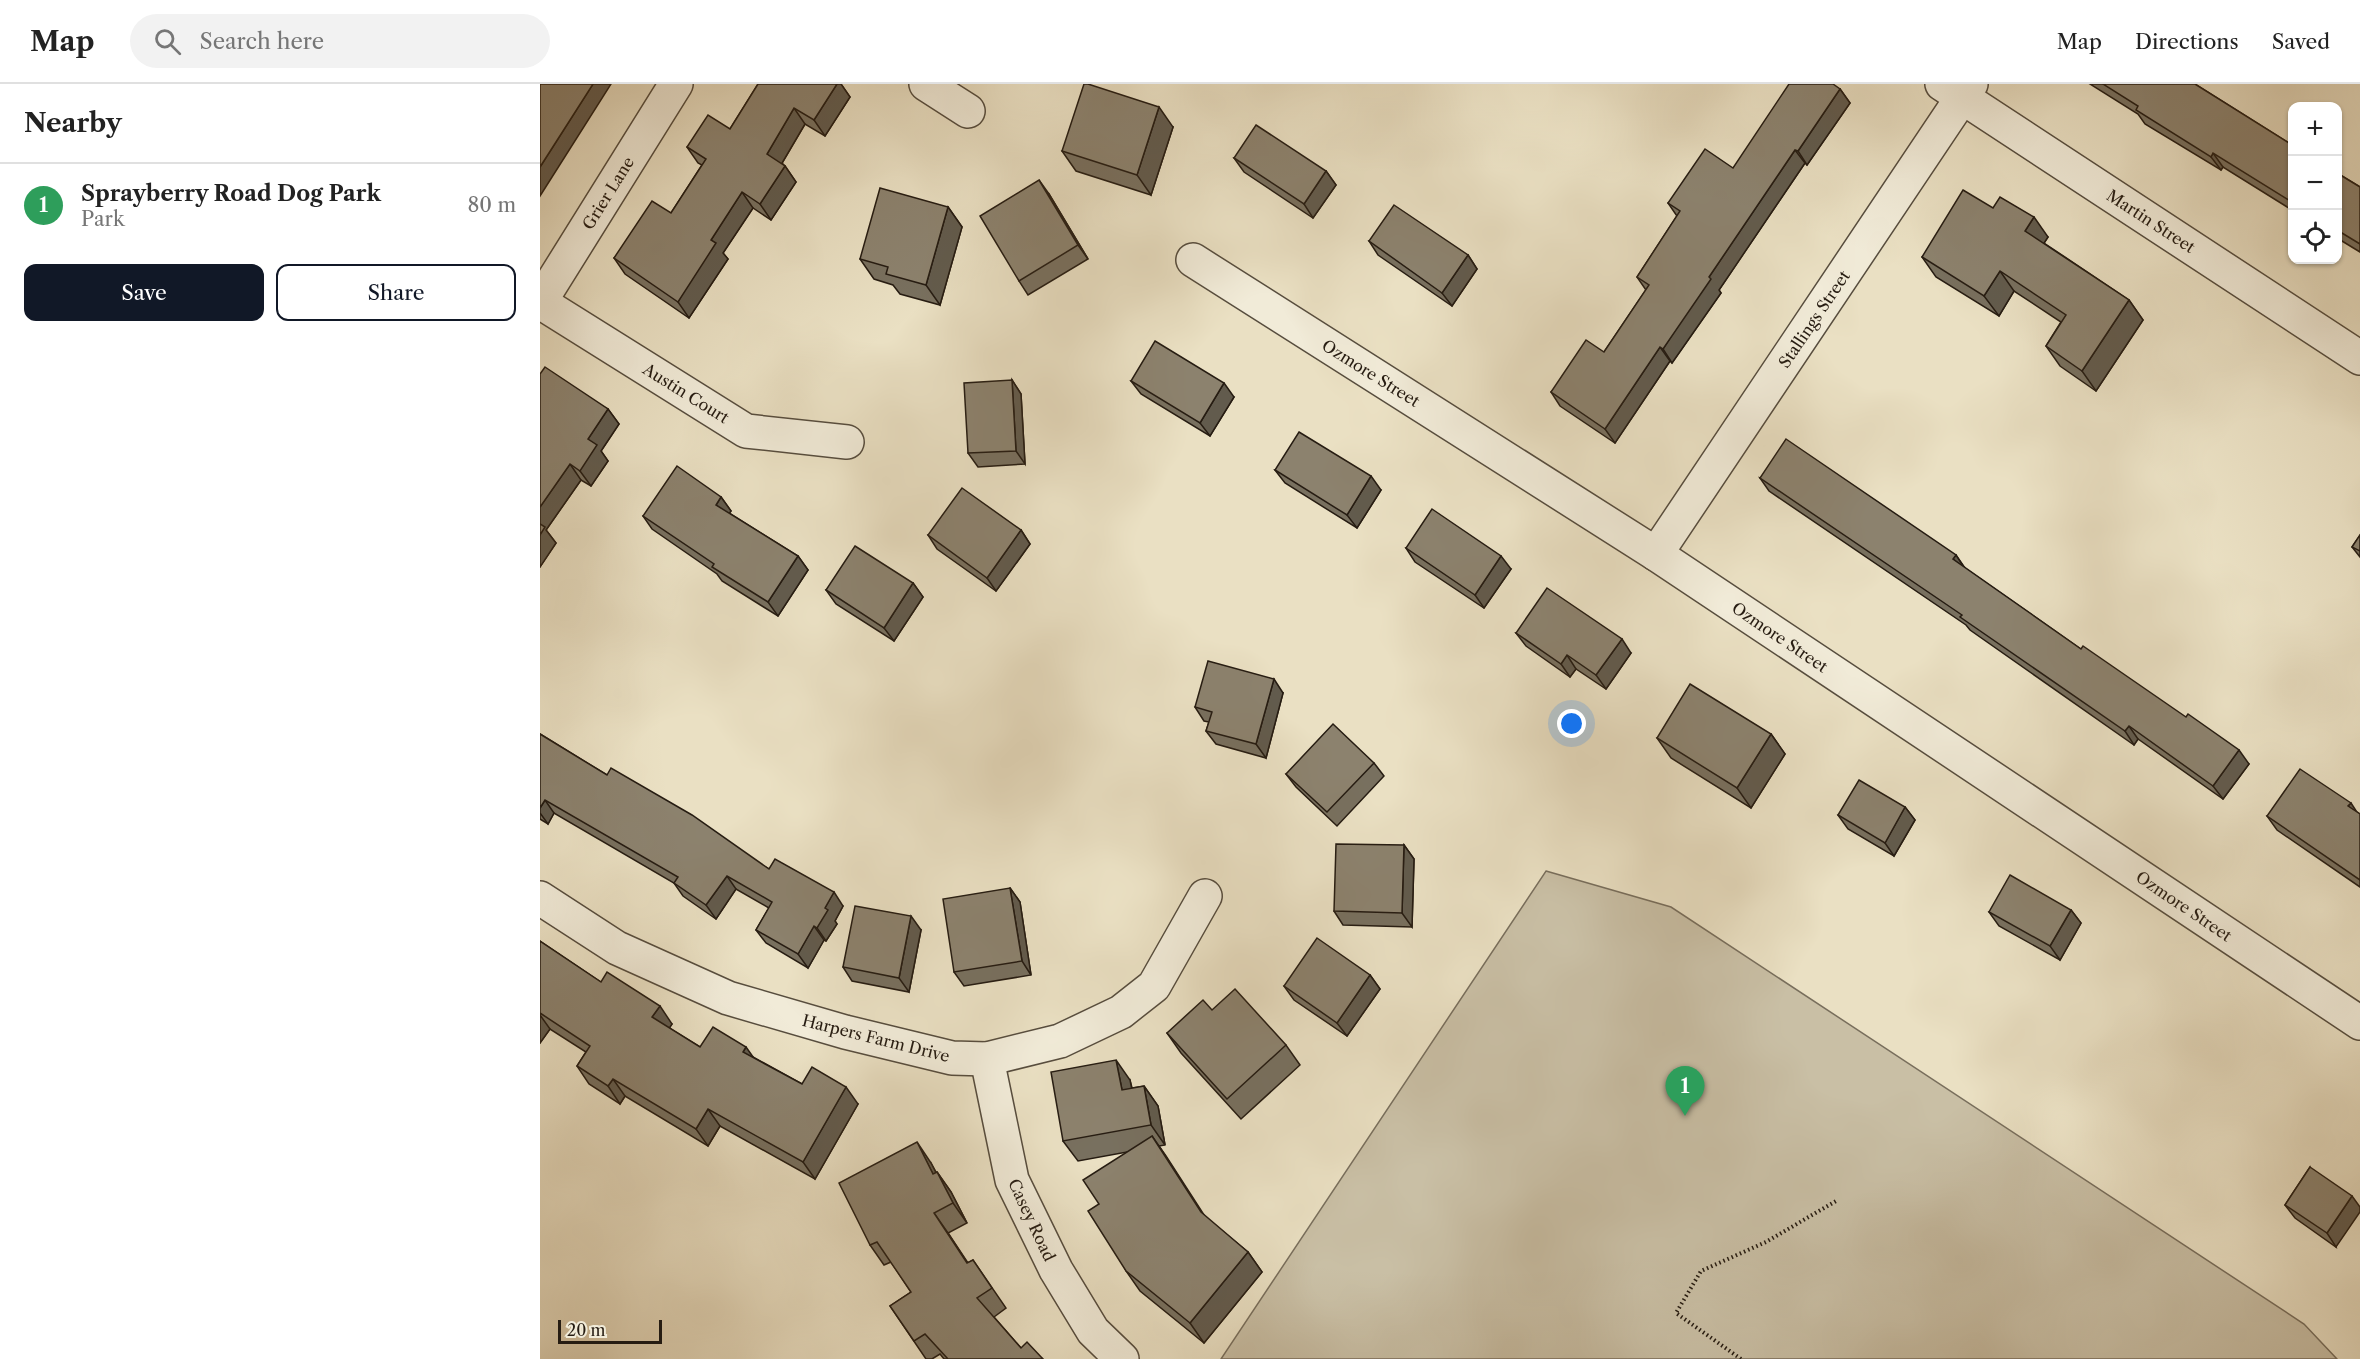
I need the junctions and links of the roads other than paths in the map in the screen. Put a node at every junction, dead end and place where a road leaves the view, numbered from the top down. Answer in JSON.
{"nodes":[{"id":1,"x":676,"y":84,"type":"edge"},
{"id":2,"x":926,"y":84,"type":"edge"},
{"id":3,"x":1958,"y":89,"type":"edge"},
{"id":4,"x":968,"y":111,"type":"dead end"},
{"id":5,"x":1193,"y":260,"type":"dead end"},
{"id":6,"x":540,"y":302,"type":"edge"},
{"id":7,"x":2360,"y":358,"type":"edge"},
{"id":8,"x":848,"y":442,"type":"dead end"},
{"id":9,"x":1656,"y":554,"type":"junction"},
{"id":10,"x":1205,"y":896,"type":"dead end"},
{"id":11,"x":540,"y":898,"type":"edge"},
{"id":12,"x":2360,"y":1023,"type":"edge"},
{"id":13,"x":987,"y":1059,"type":"junction"},
{"id":14,"x":1122,"y":1359,"type":"edge"}],
"edges":[{"from":1,"to":6,"type":"street","name":"Grier Lane"},
{"from":2,"to":4,"type":"street"},
{"from":3,"to":7,"type":"street","name":"Martin Street"},
{"from":3,"to":9,"type":"street","name":"Stallings Street"},
{"from":5,"to":9,"type":"street","name":"Ozmore Street"},
{"from":6,"to":8,"type":"street","name":"Austin Court"},
{"from":9,"to":12,"type":"street","name":"Ozmore Street"},
{"from":10,"to":13,"type":"street","name":"Harpers Farm Drive"},
{"from":11,"to":13,"type":"street","name":"Harpers Farm Drive"},
{"from":13,"to":14,"type":"street","name":"Casey Road"}]}
